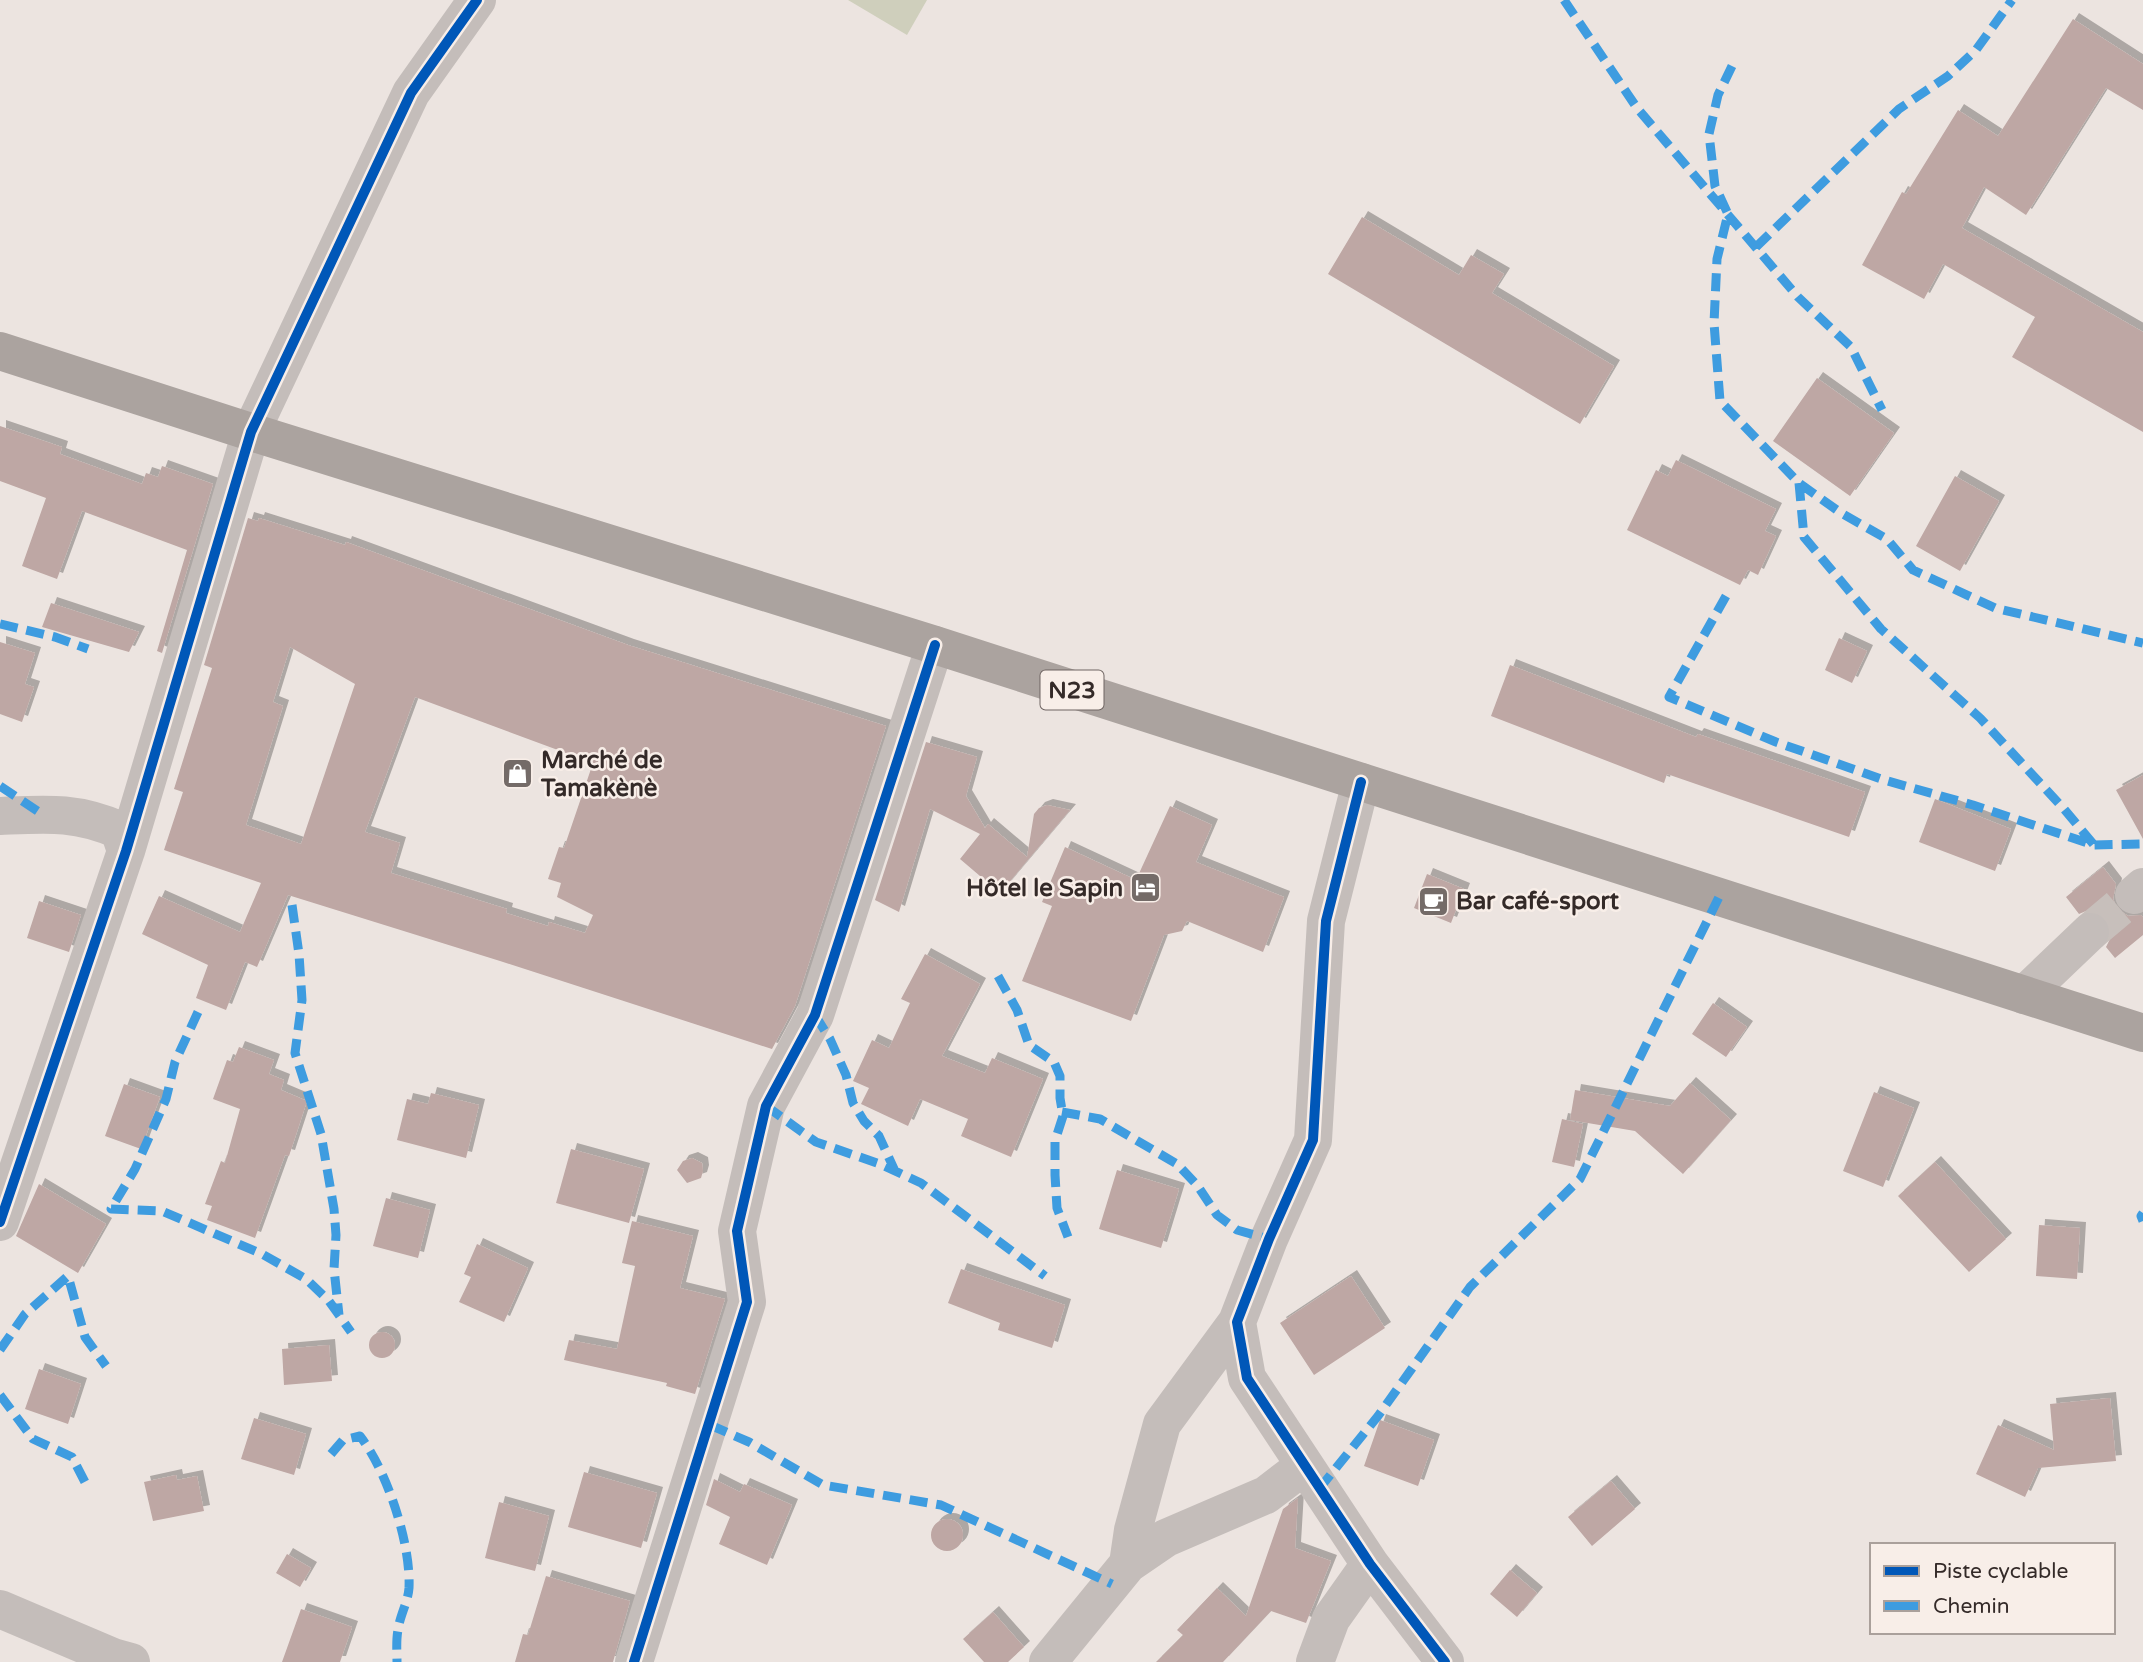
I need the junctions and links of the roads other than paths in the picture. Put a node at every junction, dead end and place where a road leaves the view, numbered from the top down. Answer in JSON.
{"nodes":[{"id":1,"x":477,"y":0,"type":"edge"},
{"id":2,"x":0,"y":351,"type":"edge"},
{"id":3,"x":251,"y":432,"type":"junction"},
{"id":4,"x":935,"y":645,"type":"junction"},
{"id":5,"x":1361,"y":782,"type":"junction"},
{"id":6,"x":0,"y":816,"type":"edge"},
{"id":7,"x":126,"y":851,"type":"junction"},
{"id":8,"x":2090,"y":932,"type":"tunnel mouth"},
{"id":9,"x":2024,"y":995,"type":"junction"},
{"id":10,"x":2143,"y":1033,"type":"edge"},
{"id":11,"x":0,"y":1223,"type":"edge"},
{"id":12,"x":1237,"y":1322,"type":"junction"},
{"id":13,"x":1304,"y":1466,"type":"junction"},
{"id":14,"x":1128,"y":1564,"type":"junction"},
{"id":15,"x":1370,"y":1564,"type":"junction"},
{"id":16,"x":0,"y":1609,"type":"edge"},
{"id":17,"x":131,"y":1662,"type":"edge"},
{"id":18,"x":634,"y":1662,"type":"edge"},
{"id":19,"x":1048,"y":1662,"type":"edge"},
{"id":20,"x":1315,"y":1662,"type":"edge"},
{"id":21,"x":1445,"y":1662,"type":"edge"}],
"edges":[{"from":1,"to":3,"type":"street"},
{"from":2,"to":3,"type":"highway","number":"N23"},
{"from":3,"to":4,"type":"highway","number":"N23"},
{"from":3,"to":7,"type":"street"},
{"from":4,"to":5,"type":"highway","number":"N23"},
{"from":4,"to":18,"type":"street"},
{"from":5,"to":9,"type":"highway","number":"N23"},
{"from":5,"to":12,"type":"street"},
{"from":6,"to":7,"type":"street"},
{"from":7,"to":11,"type":"street"},
{"from":8,"to":9,"type":"street"},
{"from":9,"to":10,"type":"highway","number":"N23"},
{"from":12,"to":13,"type":"street"},
{"from":12,"to":14,"type":"street"},
{"from":13,"to":14,"type":"street"},
{"from":13,"to":15,"type":"street"},
{"from":14,"to":19,"type":"street"},
{"from":15,"to":20,"type":"street"},
{"from":15,"to":21,"type":"street"},
{"from":16,"to":17,"type":"street"}]}
